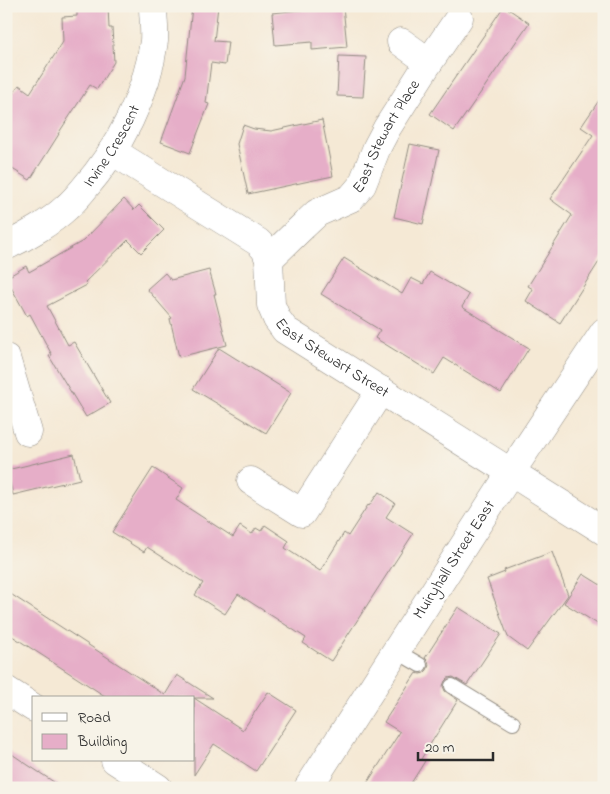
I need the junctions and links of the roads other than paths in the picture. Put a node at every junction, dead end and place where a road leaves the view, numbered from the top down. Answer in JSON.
{"nodes":[{"id":1,"x":153,"y":6,"type":"edge"},
{"id":2,"x":459,"y":18,"type":"dead end"},
{"id":3,"x":402,"y":42,"type":"dead end"},
{"id":4,"x":429,"y":62,"type":"junction"},
{"id":5,"x":112,"y":151,"type":"junction"},
{"id":6,"x":6,"y":246,"type":"edge"},
{"id":7,"x":269,"y":260,"type":"junction"},
{"id":8,"x":604,"y":332,"type":"edge"},
{"id":9,"x":6,"y":358,"type":"edge"},
{"id":10,"x":381,"y":390,"type":"junction"},
{"id":11,"x":28,"y":432,"type":"dead end"},
{"id":12,"x":512,"y":472,"type":"junction"},
{"id":13,"x":251,"y":481,"type":"dead end"},
{"id":14,"x":604,"y":531,"type":"edge"},
{"id":15,"x":396,"y":651,"type":"junction"},
{"id":16,"x":420,"y":665,"type":"dead end"},
{"id":17,"x":452,"y":686,"type":"dead end"},
{"id":18,"x":6,"y":690,"type":"edge"},
{"id":19,"x":32,"y":707,"type":"edge"},
{"id":20,"x":513,"y":723,"type":"dead end"},
{"id":21,"x":118,"y":762,"type":"edge"},
{"id":22,"x":158,"y":788,"type":"edge"},
{"id":23,"x":308,"y":788,"type":"edge"}],
"edges":[{"from":1,"to":5,"type":"street","name":"Irvine Crescent"},
{"from":2,"to":4,"type":"street","name":"East Stewart Place"},
{"from":3,"to":4,"type":"street","name":"East Stewart Place"},
{"from":4,"to":7,"type":"street","name":"East Stewart Place"},
{"from":5,"to":6,"type":"street","name":"Irvine Crescent"},
{"from":5,"to":7,"type":"street"},
{"from":7,"to":10,"type":"street","name":"East Stewart Street"},
{"from":8,"to":12,"type":"street","name":"Muiryhall Street East"},
{"from":9,"to":11,"type":"street"},
{"from":10,"to":12,"type":"street","name":"East Stewart Street"},
{"from":10,"to":13,"type":"street"},
{"from":12,"to":14,"type":"street","name":"East Stewart Street"},
{"from":12,"to":15,"type":"street","name":"Muiryhall Street East"},
{"from":15,"to":16,"type":"lane"},
{"from":15,"to":23,"type":"street","name":"Muiryhall Street East"},
{"from":17,"to":20,"type":"lane"},
{"from":18,"to":19,"type":"street"},
{"from":21,"to":22,"type":"street"}]}
